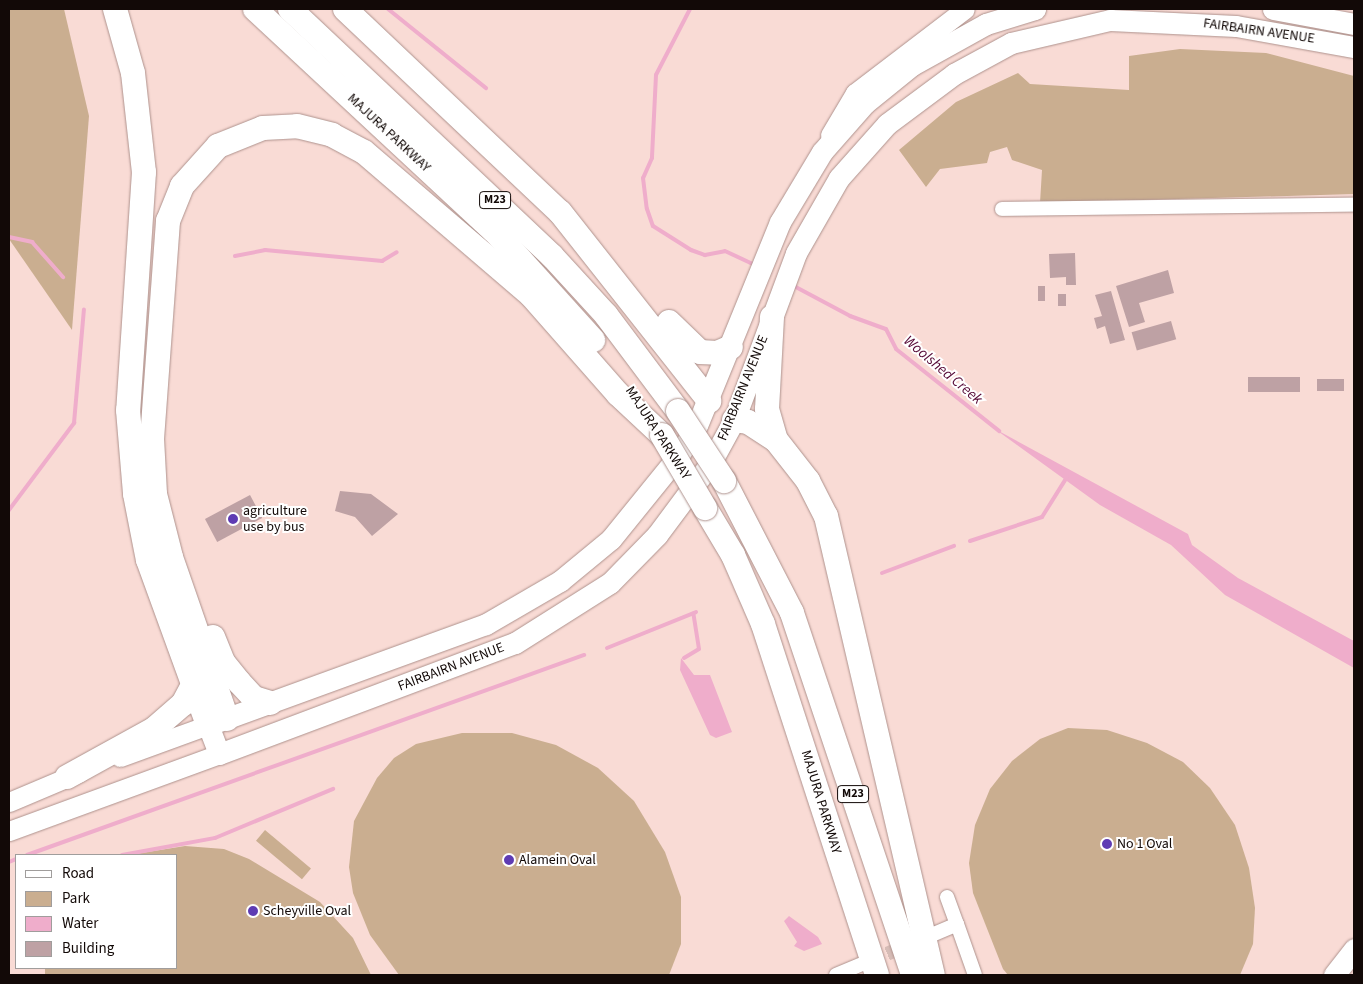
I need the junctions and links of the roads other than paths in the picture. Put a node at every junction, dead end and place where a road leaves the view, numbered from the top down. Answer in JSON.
{"nodes":[{"id":1,"x":115,"y":9,"type":"edge"},
{"id":2,"x":256,"y":9,"type":"edge"},
{"id":3,"x":290,"y":9,"type":"edge"},
{"id":4,"x":345,"y":9,"type":"edge"},
{"id":5,"x":965,"y":9,"type":"edge"},
{"id":6,"x":1273,"y":9,"type":"edge"},
{"id":7,"x":1013,"y":11,"type":"edge"},
{"id":8,"x":1354,"y":24,"type":"edge"},
{"id":9,"x":1012,"y":43,"type":"junction"},
{"id":10,"x":1354,"y":47,"type":"edge"},
{"id":11,"x":822,"y":152,"type":"junction"},
{"id":12,"x":1354,"y":205,"type":"edge"},
{"id":13,"x":1002,"y":210,"type":"dead end"},
{"id":14,"x":582,"y":237,"type":"junction"},
{"id":15,"x":773,"y":314,"type":"junction"},
{"id":16,"x":731,"y":347,"type":"junction"},
{"id":17,"x":709,"y":401,"type":"junction"},
{"id":18,"x":728,"y":421,"type":"junction"},
{"id":19,"x":662,"y":435,"type":"junction"},
{"id":20,"x":776,"y":440,"type":"junction"},
{"id":21,"x":679,"y":456,"type":"junction"},
{"id":22,"x":155,"y":494,"type":"junction"},
{"id":23,"x":192,"y":687,"type":"junction"},
{"id":24,"x":270,"y":703,"type":"junction"},
{"id":25,"x":217,"y":722,"type":"junction"},
{"id":26,"x":228,"y":750,"type":"junction"},
{"id":27,"x":67,"y":778,"type":"junction"},
{"id":28,"x":9,"y":802,"type":"edge"},
{"id":29,"x":9,"y":831,"type":"edge"},
{"id":30,"x":947,"y":897,"type":"dead end"},
{"id":31,"x":957,"y":924,"type":"junction"},
{"id":32,"x":934,"y":934,"type":"dead end"},
{"id":33,"x":1354,"y":949,"type":"edge"},
{"id":34,"x":868,"y":970,"type":"edge"},
{"id":35,"x":836,"y":975,"type":"edge"},
{"id":36,"x":913,"y":975,"type":"edge"},
{"id":37,"x":933,"y":975,"type":"edge"},
{"id":38,"x":975,"y":975,"type":"edge"},
{"id":39,"x":1334,"y":975,"type":"edge"}],
"edges":[{"from":1,"to":23,"type":"highway"},
{"from":2,"to":19,"type":"highway","name":"MAJURA PARKWAY","number":"M23"},
{"from":3,"to":36,"type":"highway","name":"MAJURA PARKWAY","number":"M23","bridge":true},
{"from":4,"to":14,"type":"highway"},
{"from":5,"to":11,"type":"main road"},
{"from":6,"to":8,"type":"main road","name":"FAIRBAIRN AVENUE"},
{"from":7,"to":9,"type":"main road"},
{"from":7,"to":11,"type":"main road","name":"FAIRBAIRN AVENUE"},
{"from":9,"to":10,"type":"main road","name":"FAIRBAIRN AVENUE"},
{"from":9,"to":15,"type":"main road","name":"FAIRBAIRN AVENUE"},
{"from":11,"to":16,"type":"main road","name":"FAIRBAIRN AVENUE"},
{"from":12,"to":13,"type":"street"},
{"from":14,"to":16,"type":"highway"},
{"from":14,"to":17,"type":"highway"},
{"from":15,"to":18,"type":"main road","name":"FAIRBAIRN AVENUE"},
{"from":15,"to":20,"type":"highway"},
{"from":16,"to":17,"type":"main road","name":"FAIRBAIRN AVENUE"},
{"from":17,"to":18,"type":"main road"},
{"from":17,"to":21,"type":"main road","name":"FAIRBAIRN AVENUE"},
{"from":18,"to":20,"type":"highway"},
{"from":18,"to":21,"type":"main road"},
{"from":18,"to":26,"type":"main road","name":"FAIRBAIRN AVENUE"},
{"from":19,"to":22,"type":"highway"},
{"from":19,"to":34,"type":"highway","name":"MAJURA PARKWAY","number":"M23","bridge":true},
{"from":20,"to":37,"type":"highway"},
{"from":21,"to":24,"type":"main road","name":"FAIRBAIRN AVENUE"},
{"from":22,"to":24,"type":"highway"},
{"from":22,"to":25,"type":"highway"},
{"from":23,"to":25,"type":"highway"},
{"from":23,"to":27,"type":"highway"},
{"from":24,"to":25,"type":"main road","name":"FAIRBAIRN AVENUE"},
{"from":25,"to":26,"type":"main road"},
{"from":25,"to":27,"type":"main road","name":"FAIRBAIRN AVENUE"},
{"from":26,"to":29,"type":"main road","name":"FAIRBAIRN AVENUE"},
{"from":27,"to":28,"type":"main road","name":"FAIRBAIRN AVENUE"},
{"from":30,"to":31,"type":"street"},
{"from":31,"to":32,"type":"street"},
{"from":31,"to":38,"type":"street"},
{"from":33,"to":39,"type":"main road"},
{"from":34,"to":35,"type":"street"}]}
